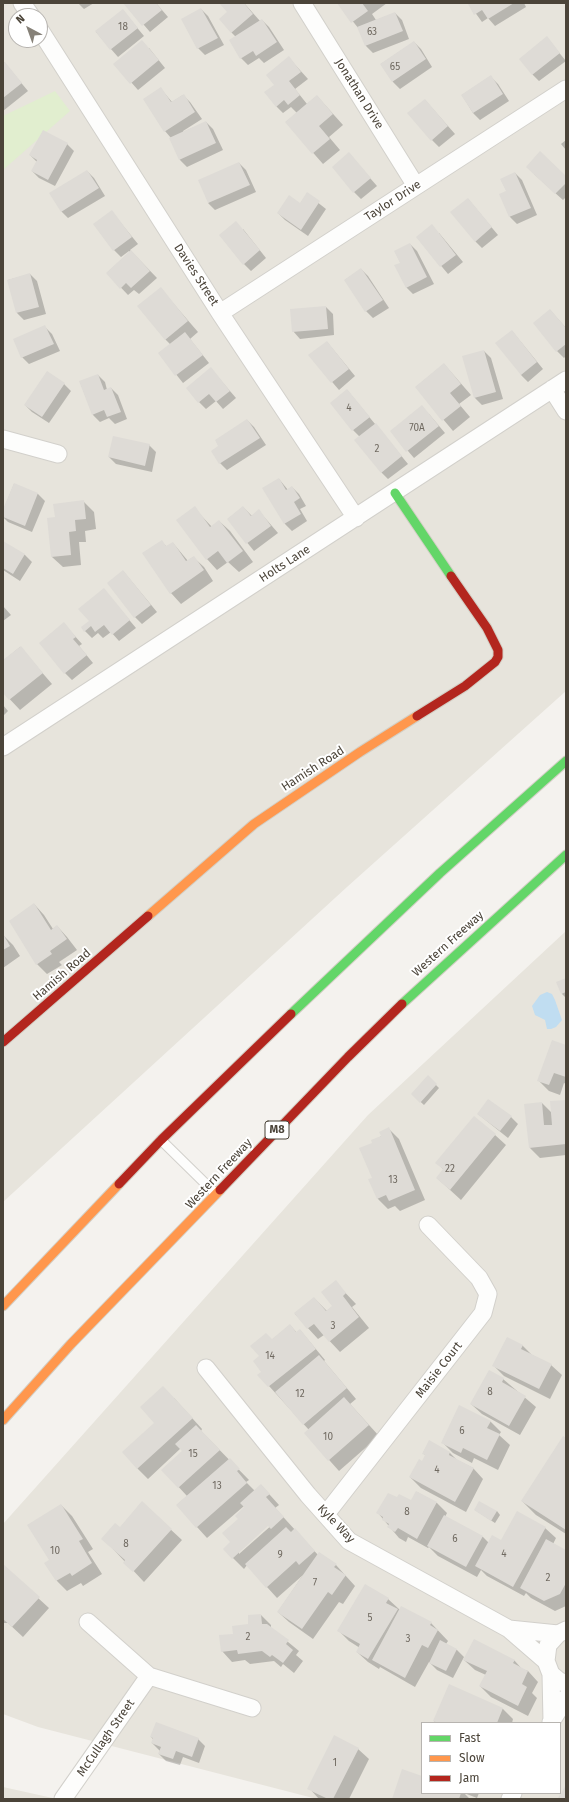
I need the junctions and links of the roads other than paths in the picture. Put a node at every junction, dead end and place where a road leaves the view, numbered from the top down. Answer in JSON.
{"nodes":[{"id":1,"x":302,"y":3,"type":"edge"},
{"id":2,"x":48,"y":43,"type":"edge"},
{"id":3,"x":566,"y":89,"type":"edge"},
{"id":4,"x":416,"y":186,"type":"junction"},
{"id":5,"x":220,"y":313,"type":"junction"},
{"id":6,"x":559,"y":384,"type":"edge"},
{"id":7,"x":566,"y":410,"type":"edge"},
{"id":8,"x":3,"y":439,"type":"edge"},
{"id":9,"x":58,"y":454,"type":"dead end"},
{"id":10,"x":395,"y":493,"type":"junction"},
{"id":11,"x":356,"y":518,"type":"junction"},
{"id":12,"x":3,"y":747,"type":"edge"},
{"id":13,"x":566,"y":760,"type":"edge"},
{"id":14,"x":566,"y":855,"type":"edge"},
{"id":15,"x":3,"y":1042,"type":"edge"},
{"id":16,"x":161,"y":1140,"type":"junction"},
{"id":17,"x":217,"y":1194,"type":"junction"},
{"id":18,"x":428,"y":1224,"type":"dead end"},
{"id":19,"x":3,"y":1304,"type":"edge"},
{"id":20,"x":71,"y":1344,"type":"junction"},
{"id":21,"x":206,"y":1368,"type":"dead end"},
{"id":22,"x":3,"y":1420,"type":"edge"},
{"id":23,"x":3,"y":1432,"type":"edge"},
{"id":24,"x":326,"y":1514,"type":"junction"},
{"id":25,"x":88,"y":1622,"type":"dead end"},
{"id":26,"x":509,"y":1629,"type":"junction"},
{"id":27,"x":562,"y":1632,"type":"edge"},
{"id":28,"x":548,"y":1668,"type":"junction"},
{"id":29,"x":149,"y":1676,"type":"junction"},
{"id":30,"x":566,"y":1684,"type":"edge"},
{"id":31,"x":566,"y":1698,"type":"edge"},
{"id":32,"x":252,"y":1708,"type":"dead end"},
{"id":33,"x":551,"y":1722,"type":"edge"},
{"id":34,"x":63,"y":1799,"type":"edge"}],
"edges":[{"from":1,"to":4,"type":"street","name":"Jonathan Drive"},
{"from":2,"to":5,"type":"street","name":"Davies Street"},
{"from":3,"to":4,"type":"street","name":"Taylor Drive"},
{"from":4,"to":5,"type":"street","name":"Taylor Drive"},
{"from":5,"to":11,"type":"street","name":"Davies Street"},
{"from":6,"to":7,"type":"street"},
{"from":6,"to":10,"type":"street","name":"Holts Lane"},
{"from":8,"to":9,"type":"street"},
{"from":10,"to":11,"type":"street","name":"Holts Lane"},
{"from":10,"to":15,"type":"main road","name":"Hamish Road"},
{"from":11,"to":12,"type":"street","name":"Holts Lane"},
{"from":13,"to":16,"type":"main road"},
{"from":14,"to":17,"type":"main road","name":"Western Freeway","number":"M8"},
{"from":16,"to":17,"type":"lane"},
{"from":16,"to":19,"type":"main road"},
{"from":17,"to":20,"type":"main road","name":"Western Freeway","number":"M8"},
{"from":18,"to":24,"type":"street","name":"Maisie Court"},
{"from":20,"to":22,"type":"main road","name":"Western Freeway","number":"M8"},
{"from":20,"to":23,"type":"main road"},
{"from":21,"to":24,"type":"street","name":"Kyle Way"},
{"from":24,"to":26,"type":"street","name":"Kyle Way"},
{"from":25,"to":29,"type":"street"},
{"from":26,"to":27,"type":"street","name":"Kyle Way"},
{"from":26,"to":28,"type":"street","name":"Kyle Way"},
{"from":27,"to":28,"type":"street"},
{"from":28,"to":30,"type":"street","name":"Kyle Way"},
{"from":28,"to":33,"type":"street"},
{"from":29,"to":32,"type":"street"},
{"from":29,"to":34,"type":"street","name":"McCullagh Street"},
{"from":31,"to":33,"type":"street"}]}
